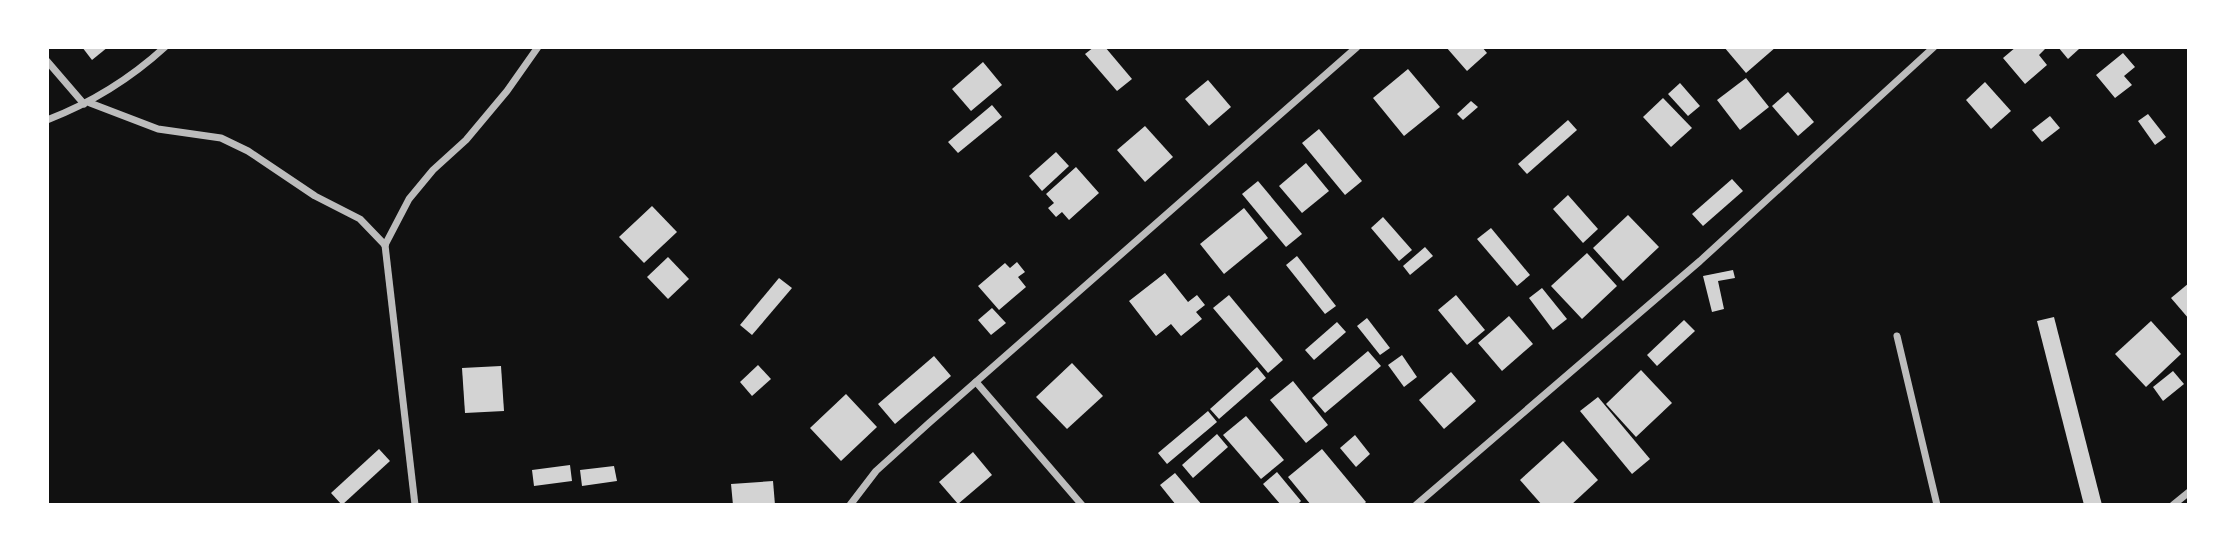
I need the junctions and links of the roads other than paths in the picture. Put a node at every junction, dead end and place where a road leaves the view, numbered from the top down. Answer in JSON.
{"nodes":[{"id":1,"x":165,"y":47,"type":"edge"},
{"id":2,"x":538,"y":47,"type":"edge"},
{"id":3,"x":1357,"y":47,"type":"edge"},
{"id":4,"x":1934,"y":47,"type":"edge"},
{"id":5,"x":47,"y":61,"type":"edge"},
{"id":6,"x":87,"y":103,"type":"junction"},
{"id":7,"x":47,"y":120,"type":"edge"},
{"id":8,"x":385,"y":245,"type":"junction"},
{"id":9,"x":1897,"y":336,"type":"dead end"},
{"id":10,"x":976,"y":382,"type":"junction"},
{"id":11,"x":2189,"y":492,"type":"edge"},
{"id":12,"x":415,"y":505,"type":"edge"},
{"id":13,"x":850,"y":505,"type":"edge"},
{"id":14,"x":1082,"y":505,"type":"edge"},
{"id":15,"x":1416,"y":505,"type":"edge"},
{"id":16,"x":1937,"y":505,"type":"edge"},
{"id":17,"x":2173,"y":505,"type":"edge"}],
"edges":[{"from":1,"to":6,"type":"street"},
{"from":2,"to":8,"type":"street"},
{"from":3,"to":10,"type":"street"},
{"from":4,"to":15,"type":"street"},
{"from":5,"to":6,"type":"street"},
{"from":6,"to":7,"type":"street"},
{"from":6,"to":8,"type":"street"},
{"from":8,"to":12,"type":"street"},
{"from":9,"to":16,"type":"street"},
{"from":10,"to":13,"type":"street"},
{"from":10,"to":14,"type":"street"},
{"from":11,"to":17,"type":"street"}]}
